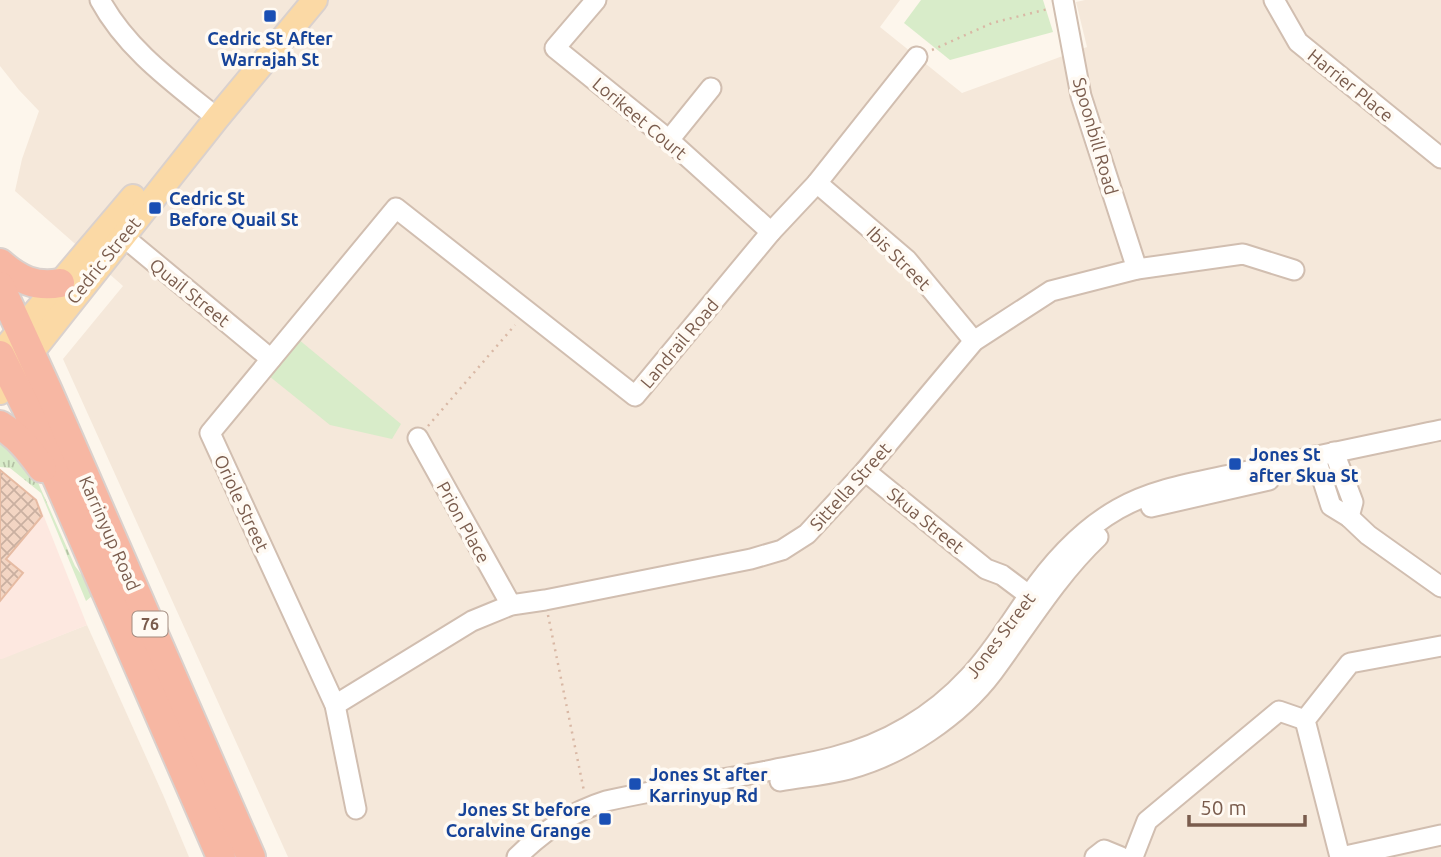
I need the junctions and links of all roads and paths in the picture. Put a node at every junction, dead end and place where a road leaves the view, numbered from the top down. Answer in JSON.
{"nodes":[{"id":1,"x":100,"y":0,"type":"edge"},
{"id":2,"x":296,"y":0,"type":"edge"},
{"id":3,"x":315,"y":0,"type":"edge"},
{"id":4,"x":596,"y":0,"type":"edge"},
{"id":5,"x":1274,"y":0,"type":"edge"},
{"id":6,"x":1064,"y":2,"type":"edge"},
{"id":7,"x":917,"y":57,"type":"joint"},
{"id":8,"x":711,"y":88,"type":"dead end"},
{"id":9,"x":212,"y":113,"type":"junction"},
{"id":10,"x":669,"y":140,"type":"junction"},
{"id":11,"x":1441,"y":158,"type":"edge"},
{"id":12,"x":817,"y":183,"type":"junction"},
{"id":13,"x":396,"y":208,"type":"joint"},
{"id":14,"x":116,"y":231,"type":"junction"},
{"id":15,"x":771,"y":232,"type":"junction"},
{"id":16,"x":0,"y":263,"type":"edge"},
{"id":17,"x":1137,"y":269,"type":"junction"},
{"id":18,"x":1294,"y":270,"type":"dead end"},
{"id":19,"x":60,"y":283,"type":"junction"},
{"id":20,"x":0,"y":286,"type":"edge"},
{"id":21,"x":527,"y":312,"type":"junction"},
{"id":22,"x":974,"y":341,"type":"junction"},
{"id":23,"x":25,"y":342,"type":"junction"},
{"id":24,"x":271,"y":359,"type":"junction"},
{"id":25,"x":3,"y":369,"type":"edge"},
{"id":26,"x":0,"y":425,"type":"edge"},
{"id":27,"x":1441,"y":430,"type":"edge"},
{"id":28,"x":418,"y":438,"type":"joint"},
{"id":29,"x":1441,"y":444,"type":"edge"},
{"id":30,"x":1326,"y":460,"type":"junction"},
{"id":31,"x":865,"y":471,"type":"junction"},
{"id":32,"x":71,"y":511,"type":"junction"},
{"id":33,"x":1441,"y":587,"type":"edge"},
{"id":34,"x":545,"y":600,"type":"junction"},
{"id":35,"x":511,"y":605,"type":"junction"},
{"id":36,"x":1032,"y":605,"type":"junction"},
{"id":37,"x":1441,"y":646,"type":"edge"},
{"id":38,"x":335,"y":705,"type":"junction"},
{"id":39,"x":1305,"y":720,"type":"junction"},
{"id":40,"x":585,"y":808,"type":"junction"},
{"id":41,"x":356,"y":809,"type":"dead end"},
{"id":42,"x":1441,"y":835,"type":"edge"},
{"id":43,"x":221,"y":857,"type":"edge"},
{"id":44,"x":251,"y":857,"type":"edge"},
{"id":45,"x":517,"y":857,"type":"edge"},
{"id":46,"x":536,"y":857,"type":"edge"},
{"id":47,"x":1095,"y":857,"type":"edge"},
{"id":48,"x":1121,"y":857,"type":"edge"},
{"id":49,"x":1133,"y":857,"type":"edge"},
{"id":50,"x":1341,"y":857,"type":"edge"}],
"edges":[{"from":1,"to":9,"type":"street"},
{"from":2,"to":9,"type":"main road","name":"Cedric Street"},
{"from":3,"to":9,"type":"main road","name":"Cedric Street"},
{"from":4,"to":10,"type":"street","name":"Lorikeet Court"},
{"from":5,"to":11,"type":"street","name":"Harrier Place"},
{"from":6,"to":7,"type":"path"},
{"from":6,"to":17,"type":"street","name":"Spoonbill Road"},
{"from":7,"to":12,"type":"street","name":"Landrail Road"},
{"from":8,"to":10,"type":"street"},
{"from":9,"to":14,"type":"main road","name":"Cedric Street"},
{"from":10,"to":15,"type":"street","name":"Lorikeet Court"},
{"from":12,"to":15,"type":"street","name":"Landrail Road"},
{"from":12,"to":22,"type":"street","name":"Ibis Street"},
{"from":13,"to":21,"type":"street","name":"Landrail Road"},
{"from":13,"to":24,"type":"street","name":"Oriole Street"},
{"from":14,"to":19,"type":"main road","name":"Cedric Street"},
{"from":14,"to":23,"type":"main road","name":"Cedric Street"},
{"from":14,"to":24,"type":"street","name":"Quail Street"},
{"from":15,"to":21,"type":"street","name":"Landrail Road"},
{"from":16,"to":19,"type":"highway"},
{"from":17,"to":18,"type":"street","name":"Sittella Street"},
{"from":17,"to":22,"type":"street","name":"Sittella Street"},
{"from":19,"to":23,"type":"main road","name":"Cedric Street"},
{"from":20,"to":23,"type":"highway","name":"Karrinyup Road","number":"76"},
{"from":21,"to":28,"type":"path"},
{"from":22,"to":31,"type":"street","name":"Sittella Street"},
{"from":23,"to":25,"type":"main road","name":"Cedric Street"},
{"from":23,"to":44,"type":"highway","name":"Karrinyup Road","number":"76"},
{"from":24,"to":38,"type":"street","name":"Oriole Street"},
{"from":25,"to":32,"type":"highway","name":"Karrinyup Road","number":"76"},
{"from":26,"to":32,"type":"highway"},
{"from":27,"to":30,"type":"street","name":"Jones Street"},
{"from":28,"to":35,"type":"street","name":"Prion Place"},
{"from":29,"to":30,"type":"street","name":"Jones Street"},
{"from":30,"to":33,"type":"street"},
{"from":30,"to":36,"type":"street","name":"Jones Street"},
{"from":31,"to":34,"type":"street","name":"Sittella Street"},
{"from":31,"to":36,"type":"street","name":"Skua Street"},
{"from":32,"to":43,"type":"highway","name":"Karrinyup Road","number":"76"},
{"from":34,"to":35,"type":"street","name":"Sittella Street"},
{"from":34,"to":40,"type":"path"},
{"from":35,"to":38,"type":"street","name":"Sittella Street"},
{"from":36,"to":40,"type":"street","name":"Jones Street"},
{"from":36,"to":46,"type":"street","name":"Jones Street"},
{"from":37,"to":39,"type":"street"},
{"from":38,"to":41,"type":"street","name":"Oriole Street"},
{"from":39,"to":49,"type":"street"},
{"from":39,"to":50,"type":"street"},
{"from":40,"to":45,"type":"street","name":"Jones Street"},
{"from":42,"to":50,"type":"street"},
{"from":47,"to":48,"type":"street"}]}
